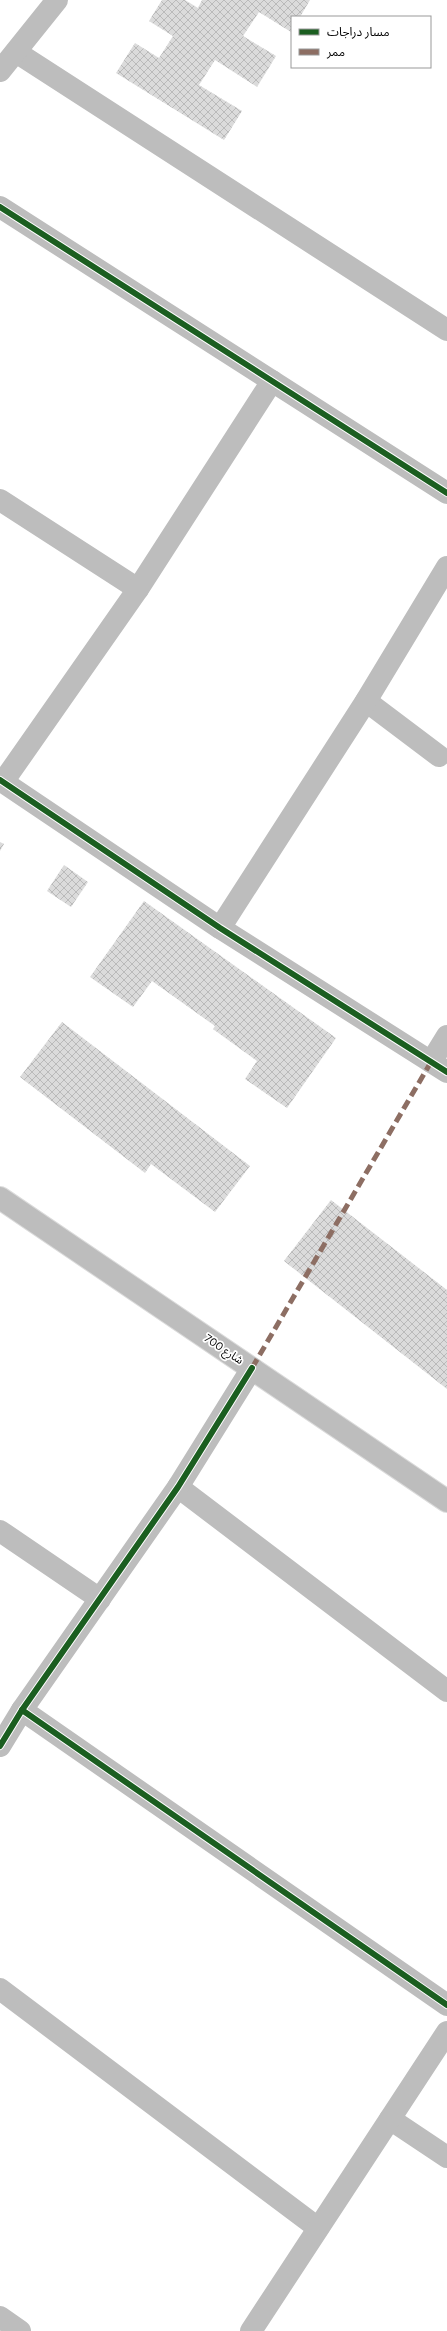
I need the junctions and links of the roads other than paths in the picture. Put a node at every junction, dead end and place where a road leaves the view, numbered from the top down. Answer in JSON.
{"nodes":[{"id":1,"x":57,"y":0,"type":"edge"},
{"id":2,"x":16,"y":52,"type":"junction"},
{"id":3,"x":0,"y":71,"type":"edge"},
{"id":4,"x":0,"y":207,"type":"edge"},
{"id":5,"x":447,"y":330,"type":"edge"},
{"id":6,"x":272,"y":381,"type":"junction"},
{"id":7,"x":447,"y":493,"type":"edge"},
{"id":8,"x":0,"y":500,"type":"edge"},
{"id":9,"x":447,"y":568,"type":"edge"},
{"id":10,"x":138,"y":589,"type":"junction"},
{"id":11,"x":366,"y":701,"type":"junction"},
{"id":12,"x":439,"y":756,"type":"dead end"},
{"id":13,"x":1,"y":781,"type":"edge"},
{"id":14,"x":220,"y":928,"type":"junction"},
{"id":15,"x":447,"y":1036,"type":"edge"},
{"id":16,"x":439,"y":1067,"type":"edge"},
{"id":17,"x":0,"y":1198,"type":"edge"},
{"id":18,"x":252,"y":1368,"type":"junction"},
{"id":19,"x":178,"y":1487,"type":"junction"},
{"id":20,"x":447,"y":1501,"type":"edge"},
{"id":21,"x":0,"y":1531,"type":"edge"},
{"id":22,"x":100,"y":1599,"type":"junction"},
{"id":23,"x":447,"y":1691,"type":"edge"},
{"id":24,"x":22,"y":1710,"type":"junction"},
{"id":25,"x":0,"y":1746,"type":"edge"},
{"id":26,"x":0,"y":1989,"type":"edge"},
{"id":27,"x":447,"y":2005,"type":"edge"},
{"id":28,"x":447,"y":2032,"type":"edge"},
{"id":29,"x":390,"y":2119,"type":"junction"},
{"id":30,"x":447,"y":2157,"type":"edge"},
{"id":31,"x":318,"y":2228,"type":"junction"},
{"id":32,"x":0,"y":2317,"type":"edge"},
{"id":33,"x":20,"y":2331,"type":"edge"},
{"id":34,"x":251,"y":2331,"type":"edge"}],
"edges":[{"from":1,"to":2,"type":"street"},
{"from":2,"to":3,"type":"street"},
{"from":2,"to":5,"type":"street"},
{"from":4,"to":6,"type":"street"},
{"from":6,"to":7,"type":"street"},
{"from":6,"to":10,"type":"street"},
{"from":8,"to":10,"type":"street"},
{"from":9,"to":11,"type":"street"},
{"from":10,"to":13,"type":"street"},
{"from":11,"to":12,"type":"street"},
{"from":11,"to":14,"type":"street"},
{"from":13,"to":14,"type":"street"},
{"from":14,"to":16,"type":"street"},
{"from":15,"to":16,"type":"street"},
{"from":17,"to":18,"type":"street","name":"شارع 700"},
{"from":18,"to":19,"type":"street"},
{"from":18,"to":20,"type":"street","name":"شارع 700"},
{"from":19,"to":22,"type":"street"},
{"from":19,"to":23,"type":"street"},
{"from":21,"to":22,"type":"street"},
{"from":22,"to":24,"type":"street"},
{"from":24,"to":25,"type":"street"},
{"from":24,"to":27,"type":"street"},
{"from":26,"to":31,"type":"street"},
{"from":28,"to":29,"type":"street"},
{"from":29,"to":30,"type":"street"},
{"from":29,"to":31,"type":"street"},
{"from":31,"to":34,"type":"street"},
{"from":32,"to":33,"type":"street"}]}
